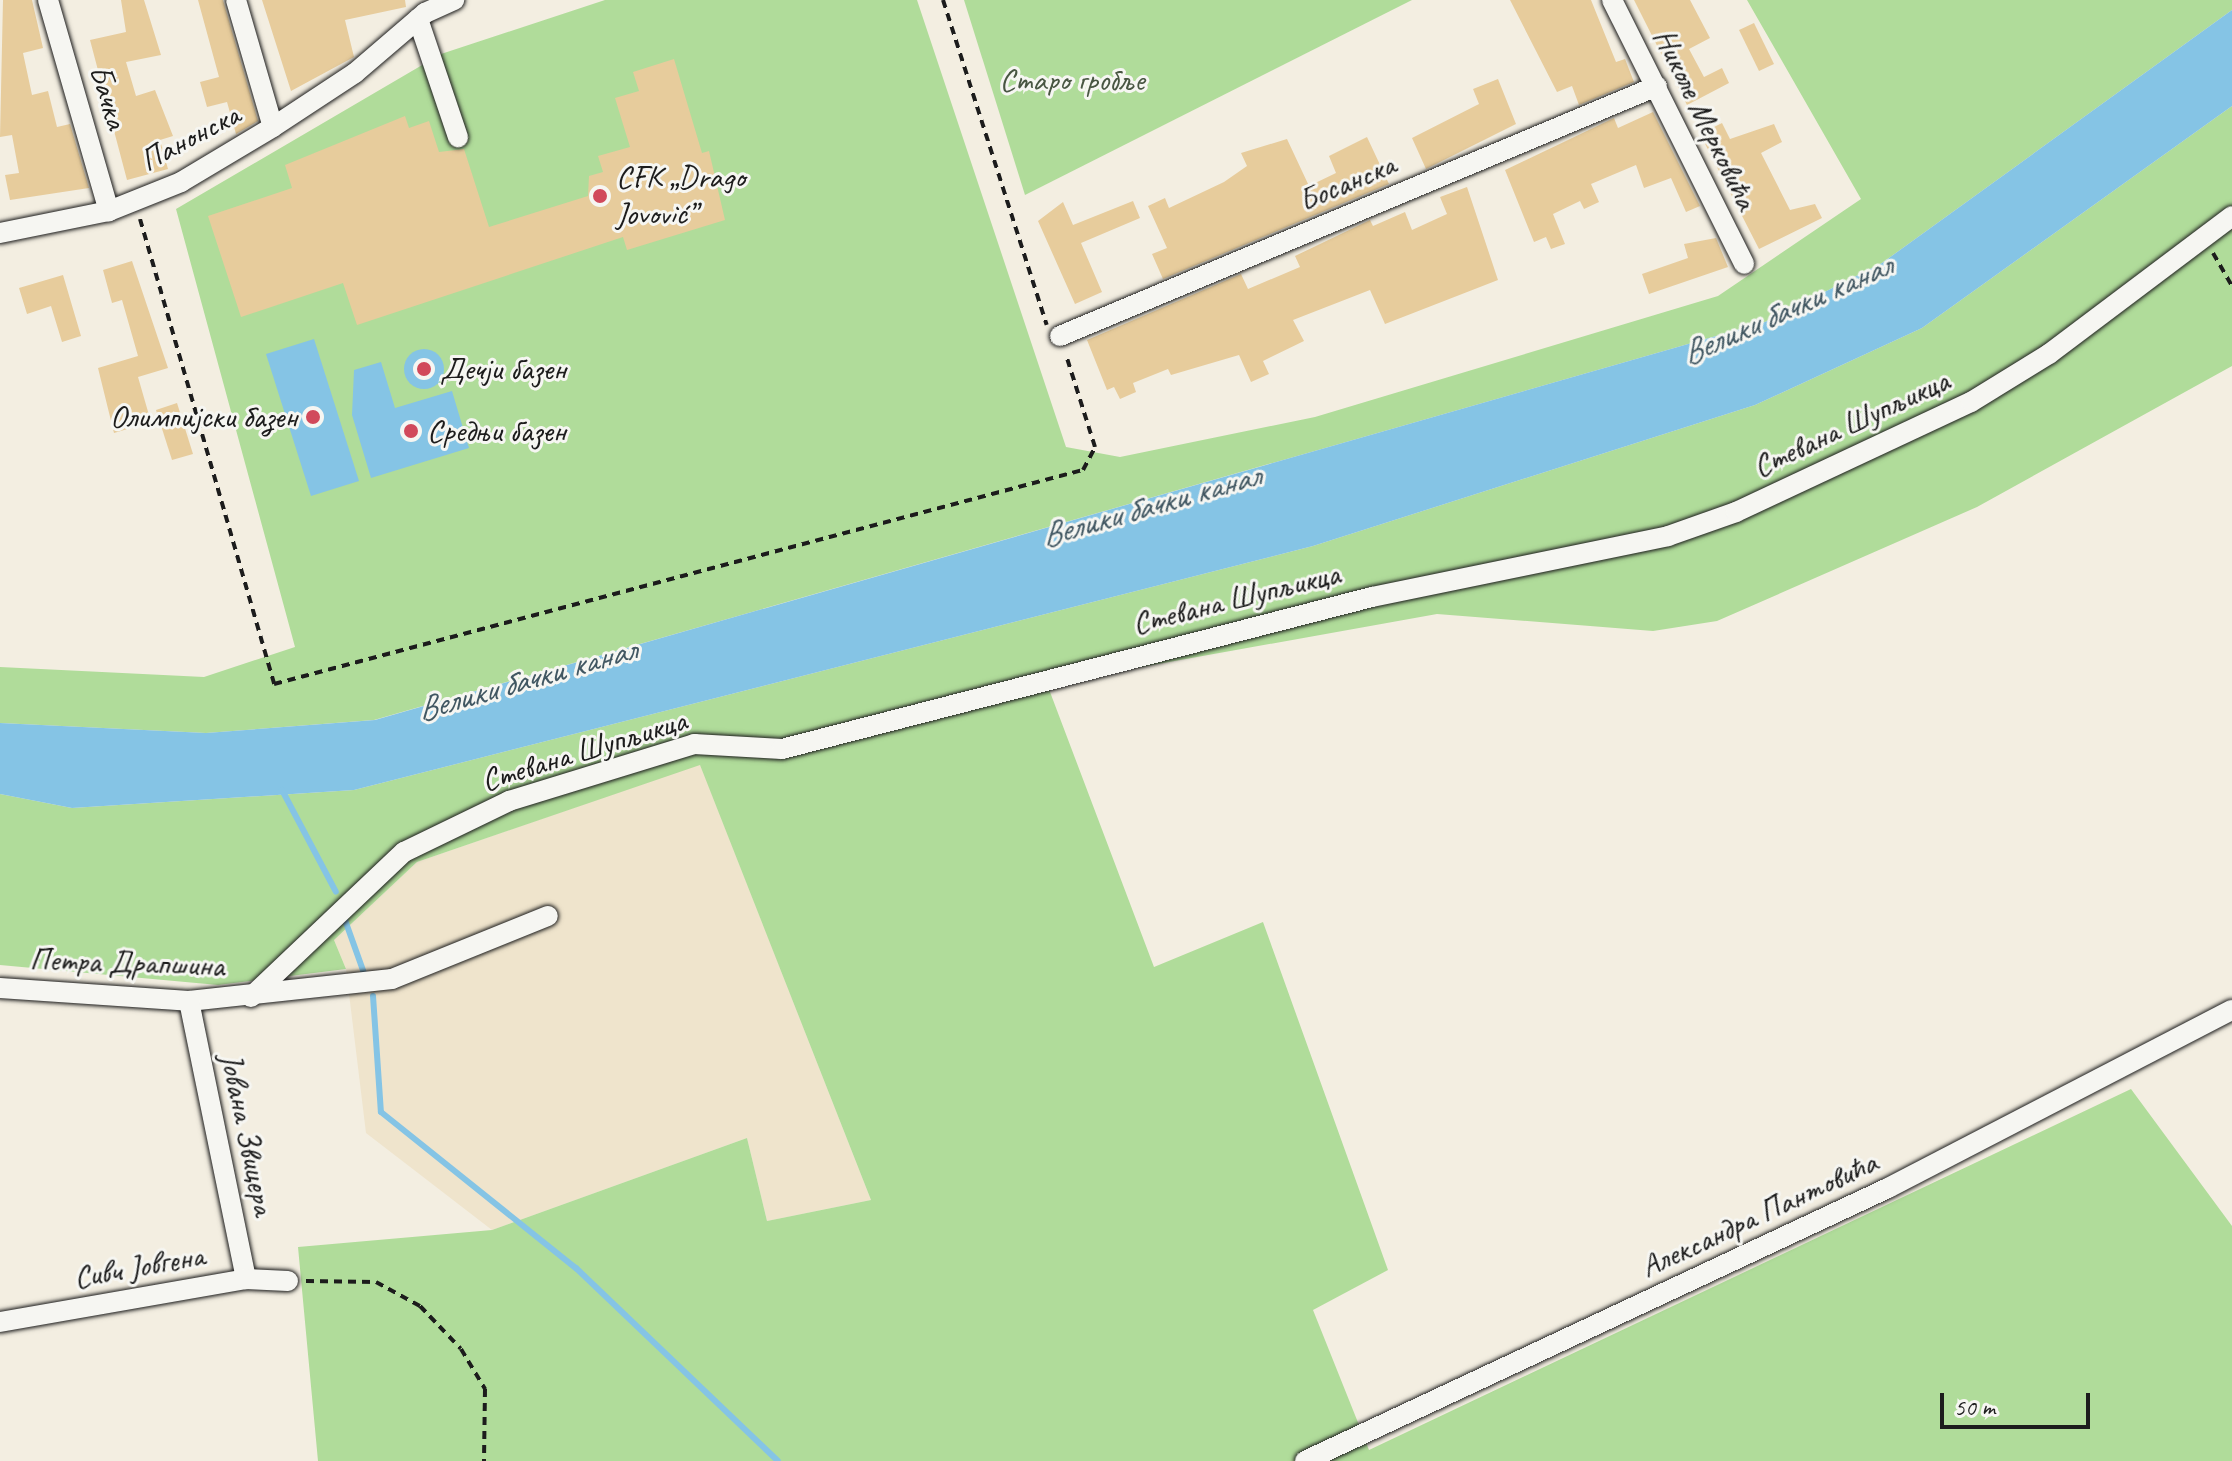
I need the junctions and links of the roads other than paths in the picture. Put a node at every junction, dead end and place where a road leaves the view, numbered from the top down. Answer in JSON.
{"nodes":[{"id":1,"x":48,"y":0,"type":"edge"},
{"id":2,"x":236,"y":0,"type":"edge"},
{"id":3,"x":454,"y":0,"type":"edge"},
{"id":4,"x":1612,"y":0,"type":"edge"},
{"id":5,"x":422,"y":11,"type":"edge"},
{"id":6,"x":1657,"y":86,"type":"junction"},
{"id":7,"x":273,"y":127,"type":"junction"},
{"id":8,"x":458,"y":137,"type":"dead end"},
{"id":9,"x":109,"y":211,"type":"junction"},
{"id":10,"x":2232,"y":216,"type":"edge"},
{"id":11,"x":0,"y":233,"type":"edge"},
{"id":12,"x":1744,"y":264,"type":"dead end"},
{"id":13,"x":1060,"y":336,"type":"road end"},
{"id":14,"x":548,"y":916,"type":"dead end"},
{"id":15,"x":0,"y":988,"type":"edge"},
{"id":16,"x":251,"y":997,"type":"junction"},
{"id":17,"x":189,"y":1001,"type":"junction"},
{"id":18,"x":2232,"y":1010,"type":"edge"},
{"id":19,"x":246,"y":1279,"type":"junction"},
{"id":20,"x":288,"y":1281,"type":"road end"},
{"id":21,"x":0,"y":1322,"type":"edge"},
{"id":22,"x":1305,"y":1461,"type":"edge"}],
"edges":[{"from":1,"to":9,"type":"street","name":"Бачка"},
{"from":2,"to":7,"type":"street","name":"Панонска"},
{"from":3,"to":5,"type":"street","name":"Панонска"},
{"from":4,"to":6,"type":"street","name":"Николе Мерковића"},
{"from":5,"to":7,"type":"street","name":"Панонска"},
{"from":5,"to":8,"type":"street"},
{"from":6,"to":12,"type":"street","name":"Николе Мерковића"},
{"from":6,"to":13,"type":"street","name":"Босанска"},
{"from":7,"to":9,"type":"street","name":"Панонска"},
{"from":9,"to":11,"type":"street","name":"Панонска"},
{"from":10,"to":16,"type":"street","name":"Стевана Шупљикца"},
{"from":14,"to":16,"type":"street","name":"Петра Драпшина"},
{"from":15,"to":17,"type":"street","name":"Петра Драпшина"},
{"from":16,"to":17,"type":"street","name":"Петра Драпшина"},
{"from":17,"to":19,"type":"street","name":"Јована Звицера"},
{"from":18,"to":22,"type":"street","name":"Александра Пантовића"},
{"from":19,"to":20,"type":"street","name":"Сивч Јовгена"},
{"from":19,"to":21,"type":"street","name":"Сивч Јовгена"}]}
